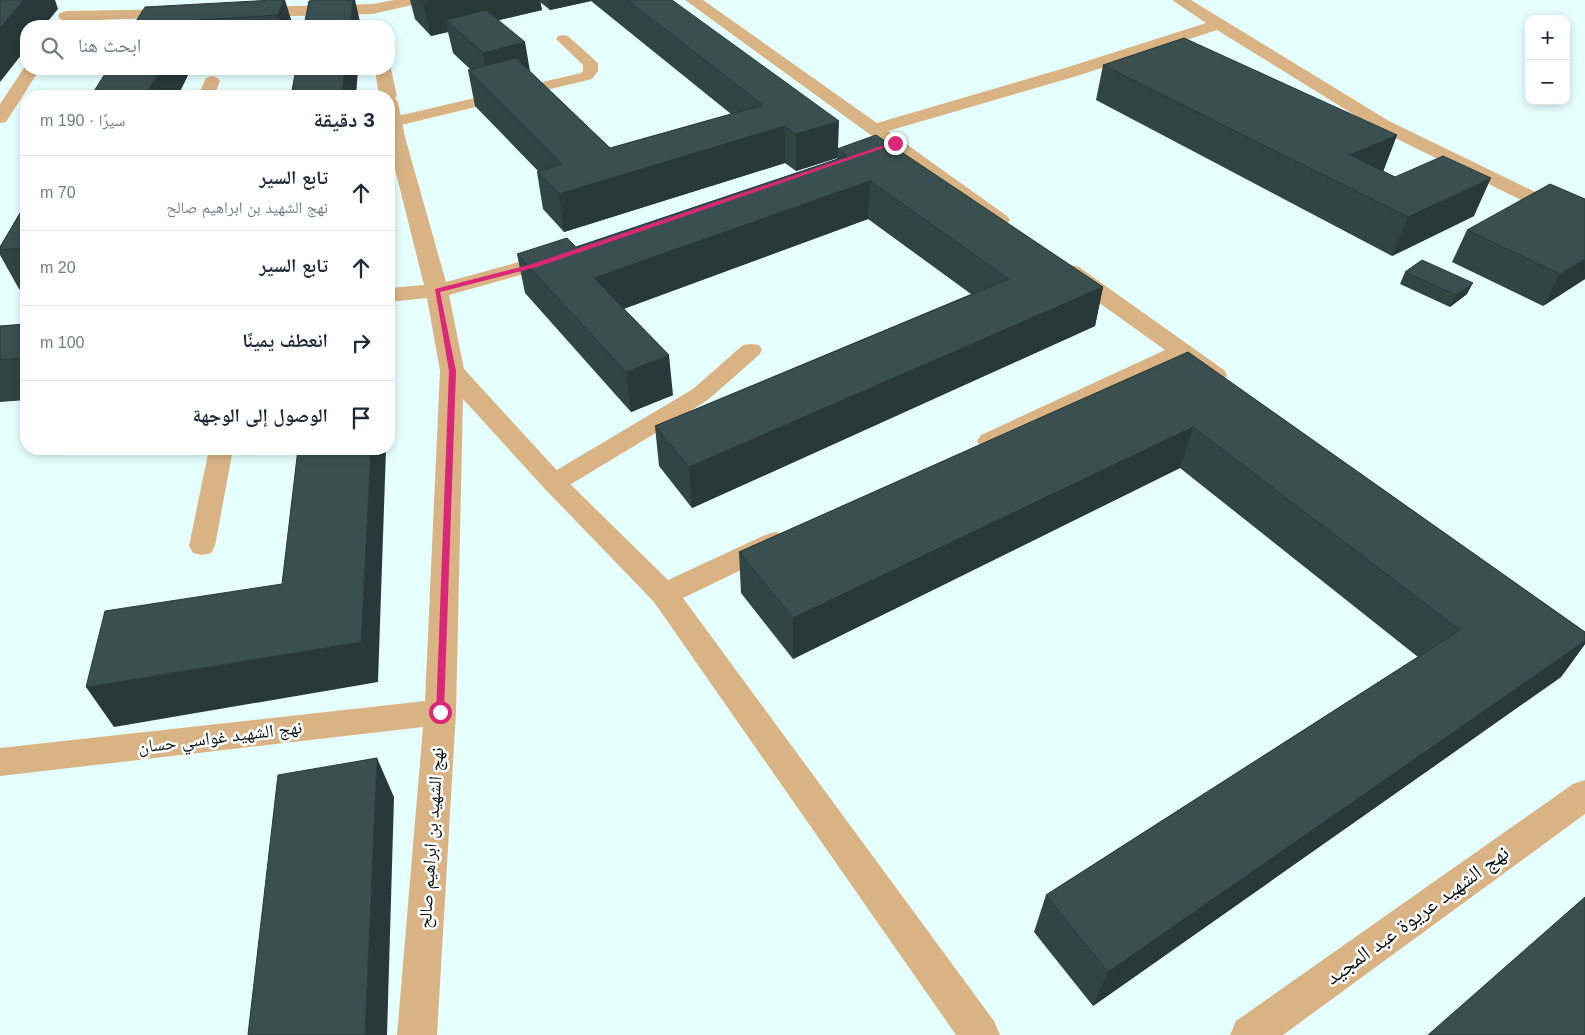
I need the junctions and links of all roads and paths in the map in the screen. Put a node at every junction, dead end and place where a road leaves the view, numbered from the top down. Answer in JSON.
{"nodes":[{"id":1,"x":73,"y":0,"type":"edge"},
{"id":2,"x":416,"y":0,"type":"edge"},
{"id":3,"x":693,"y":0,"type":"edge"},
{"id":4,"x":1180,"y":0,"type":"edge"},
{"id":5,"x":373,"y":9,"type":"junction"},
{"id":6,"x":234,"y":12,"type":"edge"},
{"id":7,"x":194,"y":13,"type":"edge"},
{"id":8,"x":63,"y":20,"type":"edge"},
{"id":9,"x":78,"y":20,"type":"edge"},
{"id":10,"x":375,"y":20,"type":"edge"},
{"id":11,"x":1218,"y":24,"type":"junction"},
{"id":12,"x":563,"y":39,"type":"dead end"},
{"id":13,"x":28,"y":75,"type":"edge"},
{"id":14,"x":384,"y":75,"type":"edge"},
{"id":15,"x":212,"y":81,"type":"dead end"},
{"id":16,"x":208,"y":90,"type":"edge"},
{"id":17,"x":387,"y":90,"type":"edge"},
{"id":18,"x":0,"y":118,"type":"edge"},
{"id":19,"x":876,"y":129,"type":"junction"},
{"id":20,"x":395,"y":131,"type":"edge"},
{"id":21,"x":395,"y":143,"type":"edge"},
{"id":22,"x":895,"y":143,"type":"junction"},
{"id":23,"x":868,"y":153,"type":"edge"},
{"id":24,"x":1585,"y":224,"type":"edge"},
{"id":25,"x":1014,"y":230,"type":"edge"},
{"id":26,"x":572,"y":253,"type":"edge"},
{"id":27,"x":1054,"y":259,"type":"edge"},
{"id":28,"x":437,"y":291,"type":"junction"},
{"id":29,"x":395,"y":295,"type":"edge"},
{"id":30,"x":751,"y":350,"type":"dead end"},
{"id":31,"x":1181,"y":352,"type":"junction"},
{"id":32,"x":452,"y":371,"type":"junction"},
{"id":33,"x":1230,"y":386,"type":"edge"},
{"id":34,"x":967,"y":452,"type":"edge"},
{"id":35,"x":220,"y":455,"type":"edge"},
{"id":36,"x":554,"y":483,"type":"junction"},
{"id":37,"x":798,"y":532,"type":"edge"},
{"id":38,"x":202,"y":546,"type":"dead end"},
{"id":39,"x":664,"y":594,"type":"junction"},
{"id":40,"x":440,"y":712,"type":"junction"},
{"id":41,"x":0,"y":762,"type":"edge"},
{"id":42,"x":1585,"y":795,"type":"edge"},
{"id":43,"x":417,"y":1035,"type":"edge"},
{"id":44,"x":980,"y":1035,"type":"edge"},
{"id":45,"x":1250,"y":1035,"type":"edge"}],
"edges":[{"from":1,"to":8,"type":"street"},
{"from":2,"to":5,"type":"street"},
{"from":3,"to":19,"type":"street"},
{"from":4,"to":11,"type":"street"},
{"from":5,"to":6,"type":"street"},
{"from":5,"to":10,"type":"street"},
{"from":7,"to":9,"type":"street"},
{"from":11,"to":19,"type":"street"},
{"from":11,"to":24,"type":"street"},
{"from":12,"to":20,"type":"lane"},
{"from":13,"to":18,"type":"street"},
{"from":14,"to":17,"type":"street"},
{"from":15,"to":16,"type":"lane"},
{"from":19,"to":22,"type":"street"},
{"from":21,"to":28,"type":"street","name":"نهج الشهيد بن ابراهيم صالح"},
{"from":22,"to":23,"type":"street"},
{"from":22,"to":25,"type":"street"},
{"from":26,"to":28,"type":"street"},
{"from":27,"to":31,"type":"street"},
{"from":28,"to":29,"type":"street"},
{"from":28,"to":32,"type":"street","name":"نهج الشهيد بن ابراهيم صالح"},
{"from":30,"to":36,"type":"lane"},
{"from":31,"to":33,"type":"street"},
{"from":31,"to":34,"type":"street"},
{"from":32,"to":36,"type":"street"},
{"from":32,"to":40,"type":"street","name":"نهج الشهيد بن ابراهيم صالح"},
{"from":35,"to":38,"type":"lane"},
{"from":36,"to":39,"type":"street"},
{"from":37,"to":39,"type":"street"},
{"from":39,"to":44,"type":"street"},
{"from":40,"to":41,"type":"street","name":"نهج الشهيد غواسي حسان"},
{"from":40,"to":43,"type":"street","name":"نهج الشهيد بن ابراهيم صالح"},
{"from":42,"to":45,"type":"street","name":"نهج الشهيد عريوة عبد المجيد"}]}
